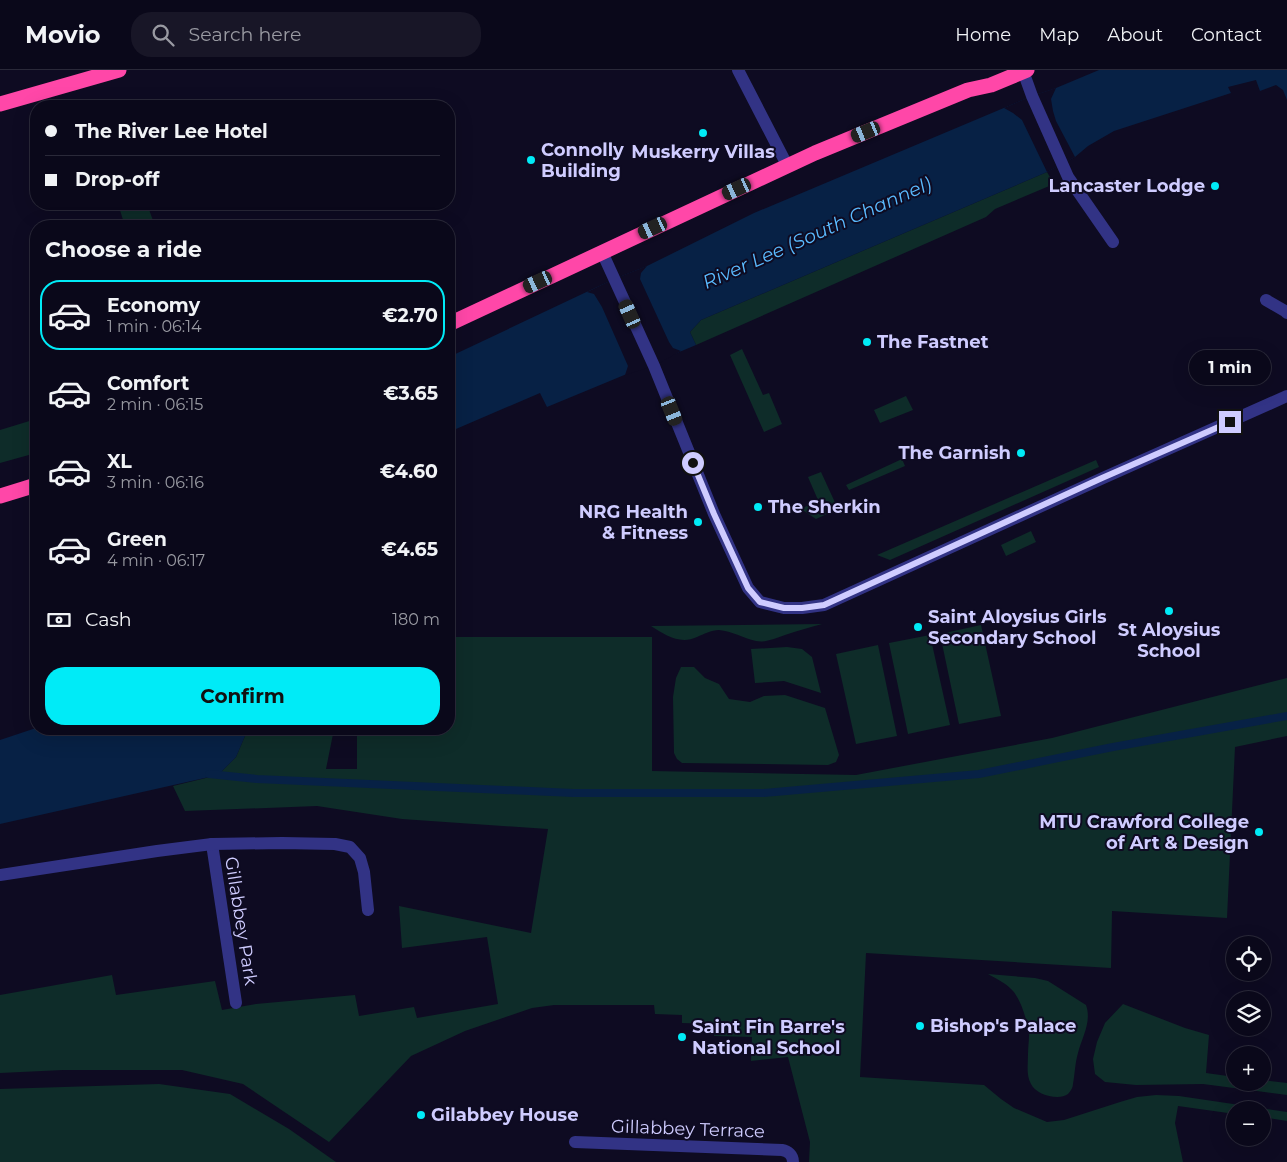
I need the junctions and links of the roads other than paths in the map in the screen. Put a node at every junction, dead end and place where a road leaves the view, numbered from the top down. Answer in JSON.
{"nodes":[{"id":1,"x":119,"y":70,"type":"edge"},
{"id":2,"x":738,"y":70,"type":"edge"},
{"id":3,"x":1025,"y":71,"type":"edge"},
{"id":4,"x":0,"y":104,"type":"edge"},
{"id":5,"x":787,"y":165,"type":"junction"},
{"id":6,"x":1113,"y":242,"type":"dead end"},
{"id":7,"x":602,"y":252,"type":"junction"},
{"id":8,"x":1266,"y":300,"type":"dead end"},
{"id":9,"x":1287,"y":314,"type":"edge"},
{"id":10,"x":455,"y":321,"type":"edge"},
{"id":11,"x":1287,"y":396,"type":"edge"},
{"id":12,"x":30,"y":487,"type":"edge"},
{"id":13,"x":0,"y":496,"type":"edge"},
{"id":14,"x":212,"y":844,"type":"junction"},
{"id":15,"x":0,"y":875,"type":"edge"},
{"id":16,"x":368,"y":910,"type":"dead end"},
{"id":17,"x":236,"y":1003,"type":"dead end"},
{"id":18,"x":575,"y":1142,"type":"dead end"},
{"id":19,"x":793,"y":1162,"type":"edge"}],
"edges":[{"from":1,"to":4,"type":"highway"},
{"from":2,"to":5,"type":"street"},
{"from":3,"to":5,"type":"highway"},
{"from":3,"to":6,"type":"street"},
{"from":5,"to":7,"type":"highway"},
{"from":7,"to":10,"type":"highway"},
{"from":7,"to":11,"type":"street"},
{"from":8,"to":9,"type":"street"},
{"from":12,"to":13,"type":"highway"},
{"from":14,"to":15,"type":"street"},
{"from":14,"to":16,"type":"street"},
{"from":14,"to":17,"type":"street","name":"Gillabbey Park"},
{"from":18,"to":19,"type":"street","name":"Gillabbey Terrace"}]}
